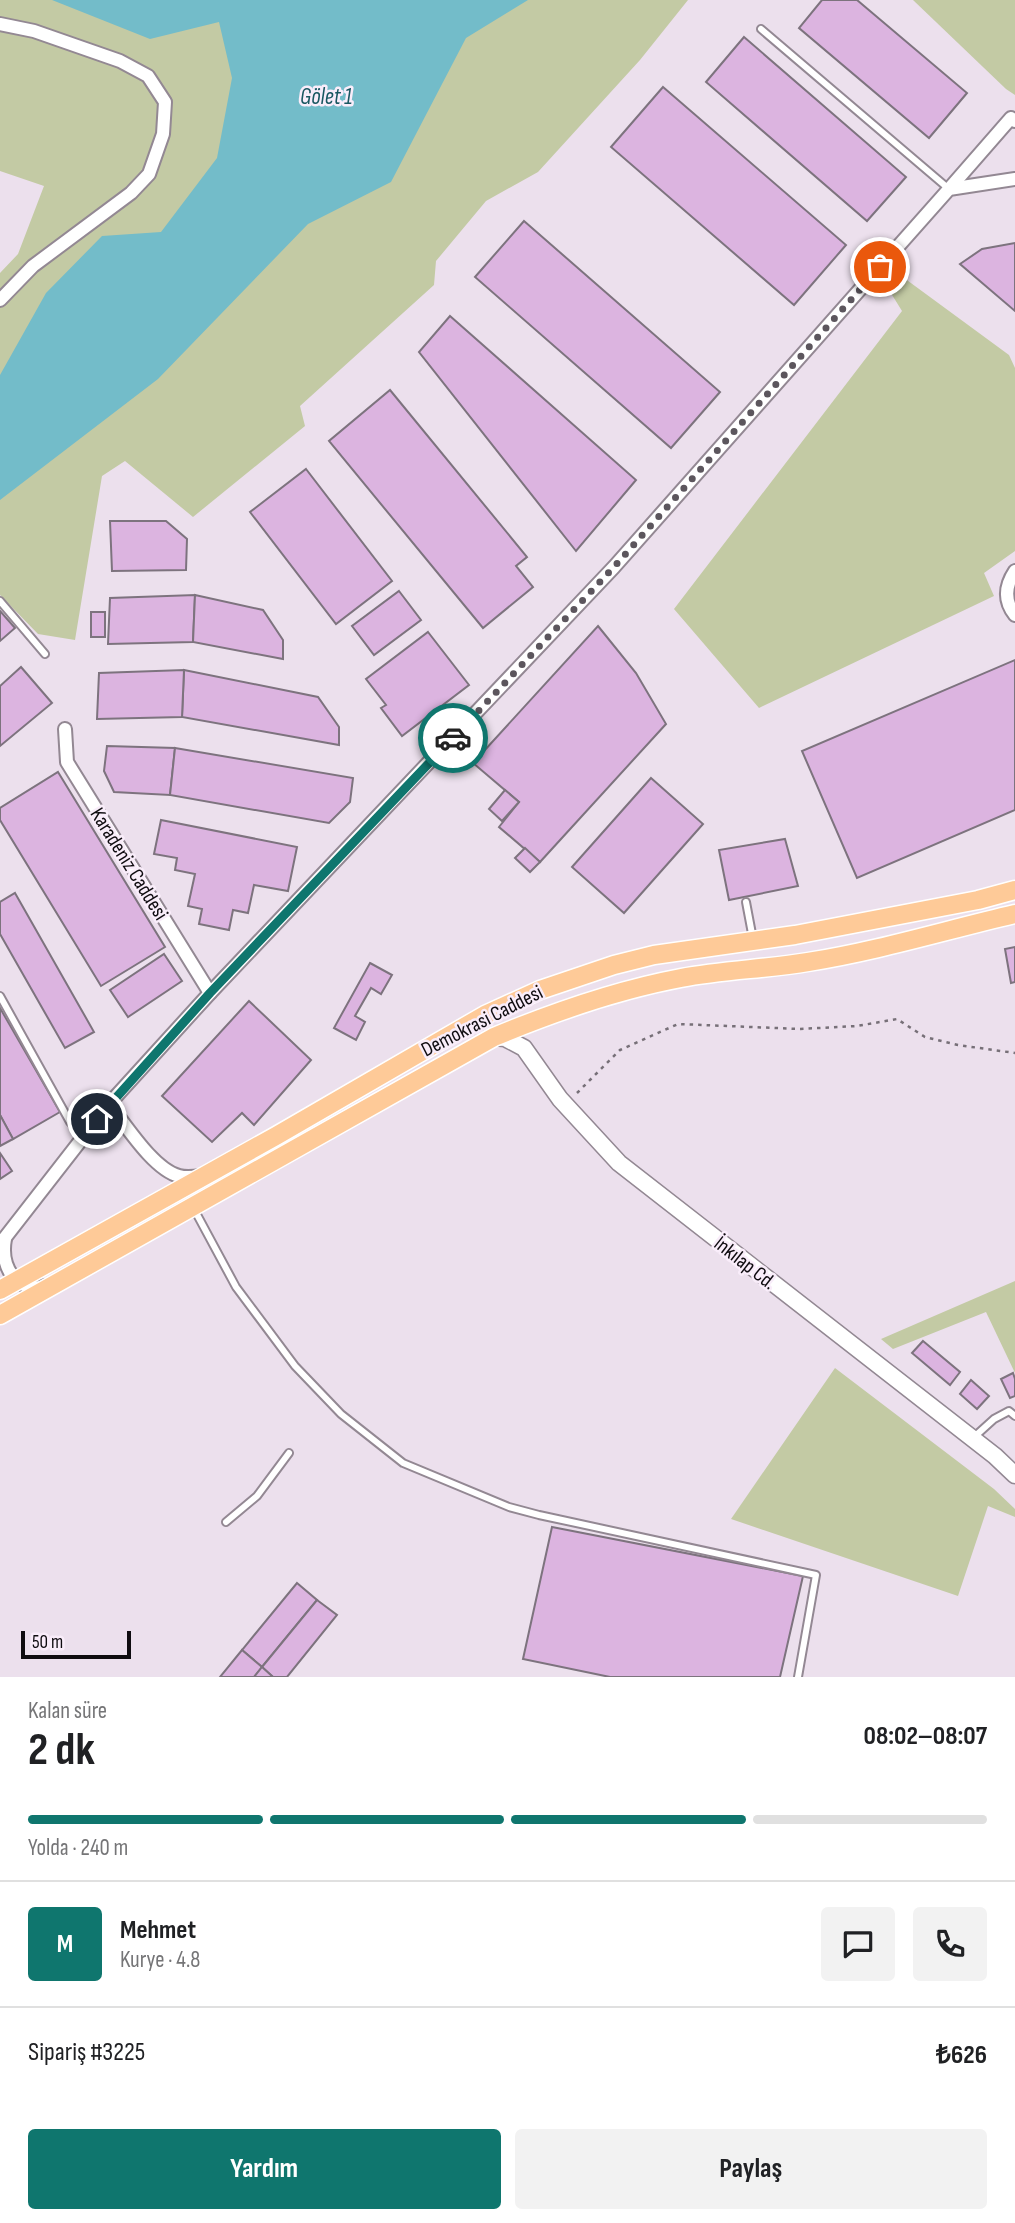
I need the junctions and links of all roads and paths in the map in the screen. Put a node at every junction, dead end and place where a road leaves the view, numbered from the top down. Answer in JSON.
{"nodes":[{"id":1,"x":0,"y":24,"type":"edge"},
{"id":2,"x":761,"y":29,"type":"dead end"},
{"id":3,"x":1015,"y":121,"type":"edge"},
{"id":4,"x":1015,"y":179,"type":"edge"},
{"id":5,"x":949,"y":189,"type":"junction"},
{"id":6,"x":0,"y":300,"type":"edge"},
{"id":7,"x":1015,"y":571,"type":"edge"},
{"id":8,"x":0,"y":601,"type":"edge"},
{"id":9,"x":1015,"y":615,"type":"edge"},
{"id":10,"x":45,"y":654,"type":"dead end"},
{"id":11,"x":65,"y":729,"type":"dead end"},
{"id":12,"x":1015,"y":890,"type":"edge"},
{"id":13,"x":746,"y":902,"type":"dead end"},
{"id":14,"x":1015,"y":914,"type":"edge"},
{"id":15,"x":753,"y":941,"type":"junction"},
{"id":16,"x":784,"y":965,"type":"junction"},
{"id":17,"x":540,"y":990,"type":"junction"},
{"id":18,"x":210,"y":993,"type":"junction"},
{"id":19,"x":0,"y":996,"type":"edge"},
{"id":20,"x":548,"y":1017,"type":"junction"},
{"id":21,"x":494,"y":1037,"type":"junction"},
{"id":22,"x":1015,"y":1053,"type":"edge"},
{"id":23,"x":534,"y":1064,"type":"junction"},
{"id":24,"x":110,"y":1104,"type":"junction"},
{"id":25,"x":564,"y":1105,"type":"junction"},
{"id":26,"x":85,"y":1135,"type":"junction"},
{"id":27,"x":205,"y":1175,"type":"junction"},
{"id":28,"x":193,"y":1207,"type":"junction"},
{"id":29,"x":8,"y":1233,"type":"junction"},
{"id":30,"x":0,"y":1244,"type":"edge"},
{"id":31,"x":53,"y":1284,"type":"junction"},
{"id":32,"x":8,"y":1286,"type":"edge"},
{"id":33,"x":0,"y":1315,"type":"edge"},
{"id":34,"x":1015,"y":1416,"type":"edge"},
{"id":35,"x":972,"y":1439,"type":"junction"},
{"id":36,"x":289,"y":1453,"type":"dead end"},
{"id":37,"x":1015,"y":1475,"type":"edge"},
{"id":38,"x":226,"y":1522,"type":"dead end"},
{"id":39,"x":798,"y":1677,"type":"edge"}],
"edges":[{"from":1,"to":6,"type":"street"},
{"from":2,"to":5,"type":"lane"},
{"from":3,"to":5,"type":"street"},
{"from":4,"to":5,"type":"street"},
{"from":5,"to":18,"type":"street"},
{"from":7,"to":9,"type":"street"},
{"from":8,"to":10,"type":"lane"},
{"from":11,"to":18,"type":"street","name":"Karadeniz Caddesi"},
{"from":12,"to":15,"type":"main road","name":"Demokrasi Caddesi"},
{"from":13,"to":15,"type":"lane"},
{"from":14,"to":16,"type":"main road","name":"Demokrasi Caddesi"},
{"from":15,"to":16,"type":"main road"},
{"from":15,"to":17,"type":"main road","name":"Demokrasi Caddesi"},
{"from":16,"to":20,"type":"main road","name":"Demokrasi Caddesi"},
{"from":17,"to":21,"type":"main road"},
{"from":17,"to":27,"type":"main road","name":"Demokrasi Caddesi"},
{"from":18,"to":24,"type":"street"},
{"from":19,"to":26,"type":"lane"},
{"from":20,"to":21,"type":"main road","name":"Demokrasi Caddesi"},
{"from":20,"to":23,"type":"street"},
{"from":21,"to":23,"type":"street","name":"İnkılap Cd."},
{"from":21,"to":28,"type":"main road","name":"Demokrasi Caddesi"},
{"from":22,"to":25,"type":"path"},
{"from":23,"to":25,"type":"street","name":"İnkılap Cd."},
{"from":24,"to":26,"type":"street"},
{"from":24,"to":27,"type":"street"},
{"from":25,"to":35,"type":"street","name":"İnkılap Cd."},
{"from":26,"to":29,"type":"street"},
{"from":27,"to":32,"type":"main road","name":"Demokrasi Caddesi"},
{"from":28,"to":31,"type":"main road","name":"Demokrasi Caddesi"},
{"from":28,"to":39,"type":"lane"},
{"from":29,"to":30,"type":"street"},
{"from":29,"to":32,"type":"street"},
{"from":31,"to":32,"type":"street"},
{"from":31,"to":33,"type":"main road","name":"Demokrasi Caddesi"},
{"from":34,"to":35,"type":"lane"},
{"from":35,"to":37,"type":"street","name":"İnkılap Cd."},
{"from":36,"to":38,"type":"lane"}]}
